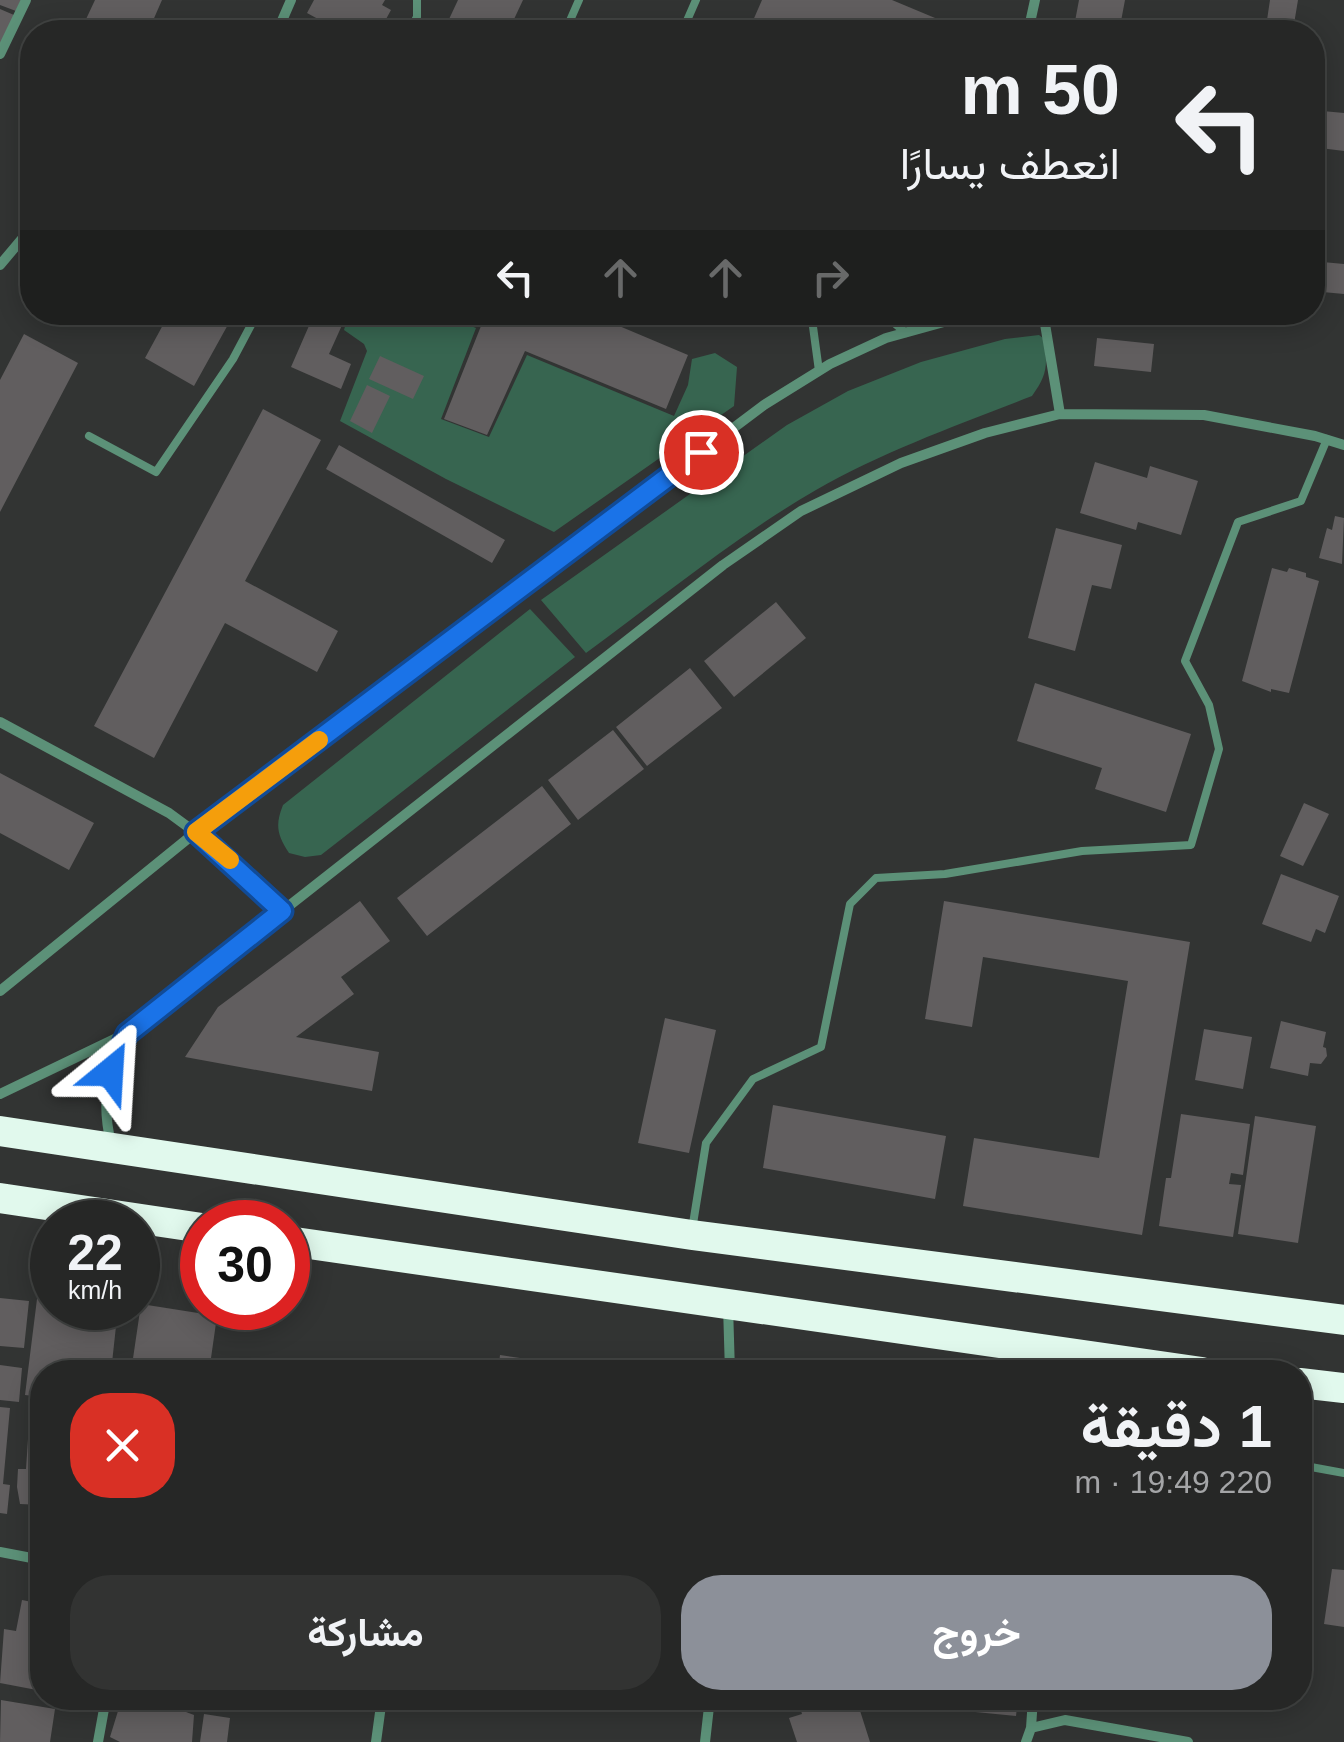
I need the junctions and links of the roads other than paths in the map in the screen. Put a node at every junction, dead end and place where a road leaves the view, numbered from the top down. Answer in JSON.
{"nodes":[{"id":1,"x":26,"y":0,"type":"edge"},
{"id":2,"x":0,"y":54,"type":"edge"},
{"id":3,"x":20,"y":242,"type":"edge"},
{"id":4,"x":0,"y":265,"type":"edge"},
{"id":5,"x":251,"y":325,"type":"edge"},
{"id":6,"x":813,"y":325,"type":"edge"},
{"id":7,"x":896,"y":325,"type":"edge"},
{"id":8,"x":934,"y":325,"type":"edge"},
{"id":9,"x":1045,"y":325,"type":"edge"},
{"id":10,"x":906,"y":333,"type":"junction"},
{"id":11,"x":819,"y":371,"type":"junction"},
{"id":12,"x":1060,"y":414,"type":"junction"},
{"id":13,"x":89,"y":436,"type":"dead end"},
{"id":14,"x":1327,"y":440,"type":"junction"},
{"id":15,"x":1344,"y":445,"type":"edge"},
{"id":16,"x":0,"y":722,"type":"edge"},
{"id":17,"x":196,"y":832,"type":"junction"},
{"id":18,"x":282,"y":911,"type":"junction"},
{"id":19,"x":0,"y":992,"type":"edge"},
{"id":20,"x":127,"y":1034,"type":"junction"},
{"id":21,"x":0,"y":1094,"type":"edge"},
{"id":22,"x":0,"y":1130,"type":"edge"},
{"id":23,"x":113,"y":1149,"type":"junction"},
{"id":24,"x":0,"y":1198,"type":"edge"},
{"id":25,"x":180,"y":1225,"type":"edge"},
{"id":26,"x":692,"y":1235,"type":"junction"},
{"id":27,"x":310,"y":1244,"type":"edge"},
{"id":28,"x":728,"y":1306,"type":"junction"},
{"id":29,"x":1344,"y":1320,"type":"edge"},
{"id":30,"x":730,"y":1360,"type":"edge"},
{"id":31,"x":1044,"y":1360,"type":"edge"},
{"id":32,"x":1312,"y":1384,"type":"edge"},
{"id":33,"x":1344,"y":1388,"type":"edge"},
{"id":34,"x":1312,"y":1466,"type":"edge"},
{"id":35,"x":1344,"y":1473,"type":"edge"},
{"id":36,"x":0,"y":1552,"type":"edge"},
{"id":37,"x":30,"y":1558,"type":"edge"},
{"id":38,"x":104,"y":1710,"type":"edge"},
{"id":39,"x":380,"y":1710,"type":"edge"},
{"id":40,"x":709,"y":1710,"type":"edge"},
{"id":41,"x":1032,"y":1710,"type":"edge"},
{"id":42,"x":1031,"y":1728,"type":"junction"},
{"id":43,"x":98,"y":1742,"type":"edge"},
{"id":44,"x":376,"y":1742,"type":"edge"},
{"id":45,"x":705,"y":1742,"type":"edge"},
{"id":46,"x":1026,"y":1742,"type":"edge"},
{"id":47,"x":1188,"y":1742,"type":"edge"}],
"edges":[{"from":1,"to":2,"type":"street"},
{"from":3,"to":4,"type":"street"},
{"from":5,"to":13,"type":"lane"},
{"from":6,"to":11,"type":"lane"},
{"from":7,"to":10,"type":"lane"},
{"from":8,"to":10,"type":"street"},
{"from":9,"to":12,"type":"street"},
{"from":10,"to":11,"type":"street"},
{"from":11,"to":17,"type":"street"},
{"from":12,"to":14,"type":"street"},
{"from":12,"to":18,"type":"street"},
{"from":14,"to":15,"type":"street"},
{"from":14,"to":26,"type":"lane"},
{"from":16,"to":17,"type":"street"},
{"from":17,"to":18,"type":"street"},
{"from":17,"to":19,"type":"street"},
{"from":18,"to":20,"type":"street"},
{"from":20,"to":21,"type":"street"},
{"from":20,"to":23,"type":"street"},
{"from":22,"to":23,"type":"highway"},
{"from":23,"to":26,"type":"highway"},
{"from":24,"to":25,"type":"highway"},
{"from":26,"to":29,"type":"highway"},
{"from":27,"to":28,"type":"highway"},
{"from":28,"to":30,"type":"street"},
{"from":28,"to":31,"type":"highway"},
{"from":32,"to":33,"type":"highway"},
{"from":34,"to":35,"type":"lane"},
{"from":36,"to":37,"type":"street"},
{"from":38,"to":43,"type":"street"},
{"from":39,"to":44,"type":"street"},
{"from":40,"to":45,"type":"street"},
{"from":41,"to":42,"type":"street"},
{"from":42,"to":46,"type":"street"},
{"from":42,"to":47,"type":"street"}]}
